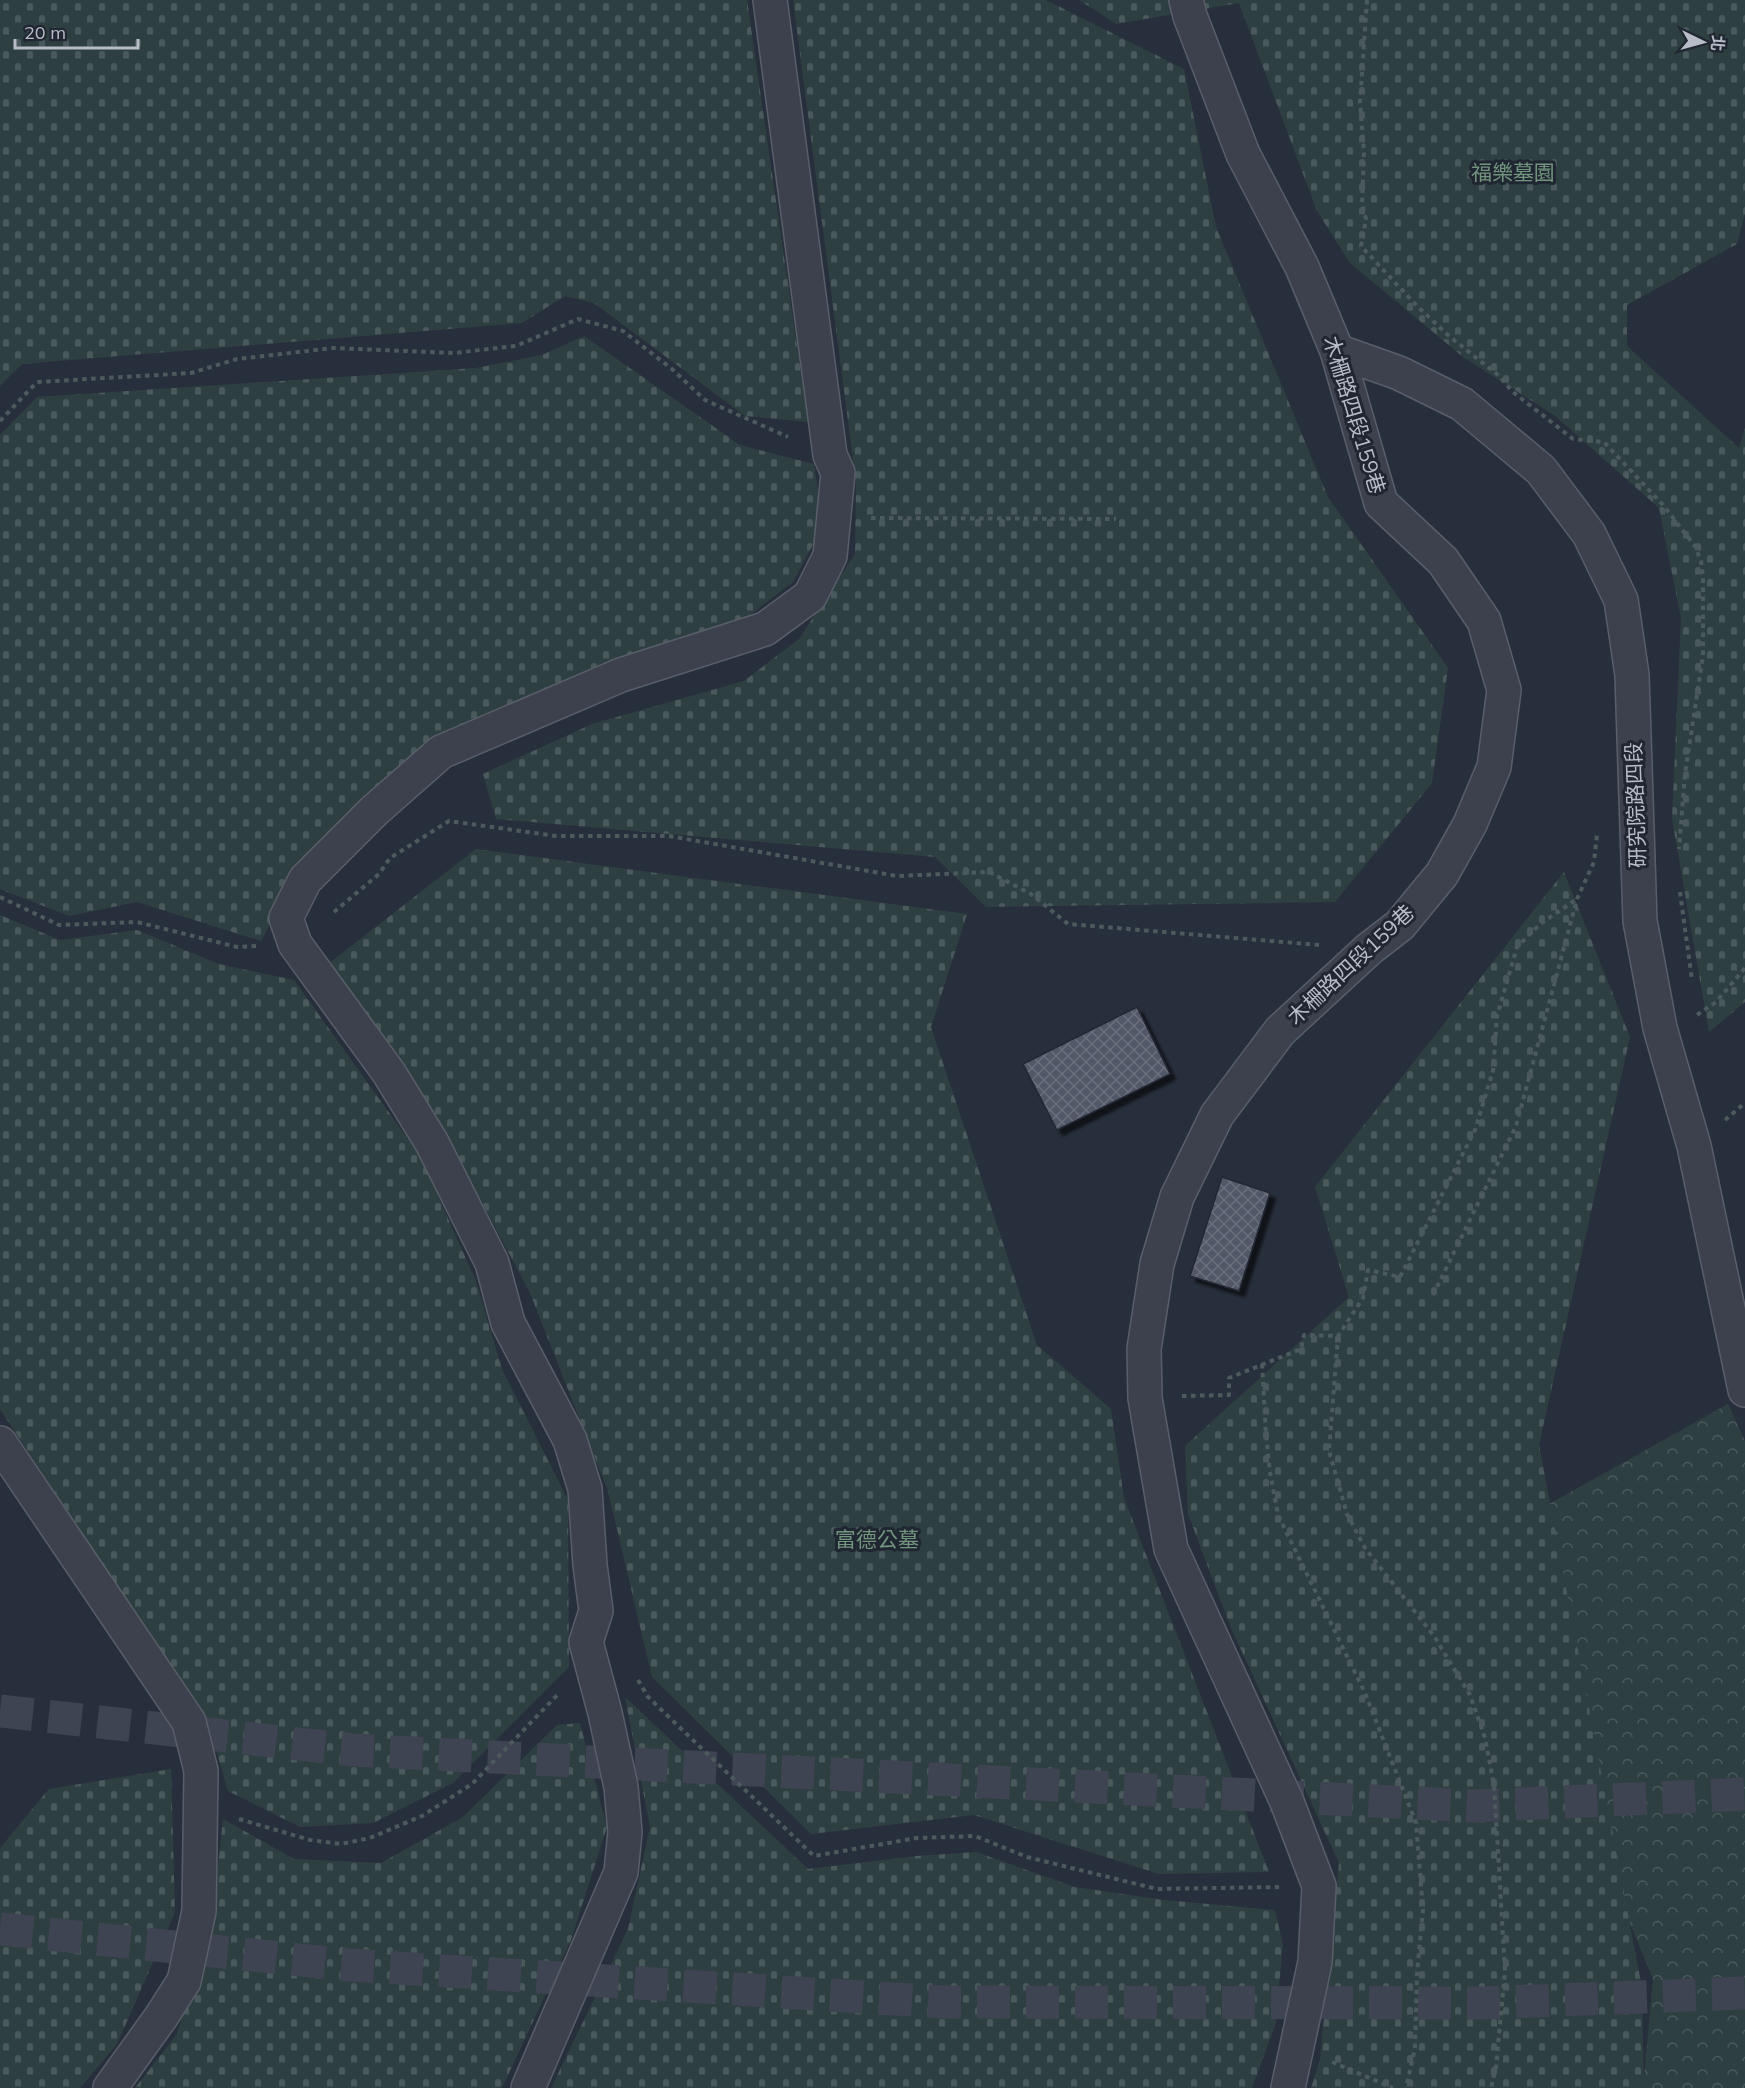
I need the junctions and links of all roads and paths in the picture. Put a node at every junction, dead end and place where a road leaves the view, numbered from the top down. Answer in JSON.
{"nodes":[{"id":1,"x":770,"y":0,"type":"edge"},
{"id":2,"x":1186,"y":0,"type":"edge"},
{"id":3,"x":1337,"y":351,"type":"junction"},
{"id":4,"x":0,"y":421,"type":"edge"},
{"id":5,"x":830,"y":455,"type":"junction"},
{"id":6,"x":862,"y":518,"type":"dead end"},
{"id":7,"x":1116,"y":519,"type":"dead end"},
{"id":8,"x":1597,"y":827,"type":"dead end"},
{"id":9,"x":0,"y":897,"type":"edge"},
{"id":10,"x":1577,"y":899,"type":"junction"},
{"id":11,"x":295,"y":944,"type":"junction"},
{"id":12,"x":1369,"y":949,"type":"junction"},
{"id":13,"x":1745,"y":968,"type":"edge"},
{"id":14,"x":1660,"y":1028,"type":"junction"},
{"id":15,"x":1433,"y":1294,"type":"dead end"},
{"id":16,"x":1338,"y":1336,"type":"junction"},
{"id":17,"x":1262,"y":1364,"type":"junction"},
{"id":18,"x":1745,"y":1390,"type":"edge"},
{"id":19,"x":1145,"y":1398,"type":"junction"},
{"id":20,"x":0,"y":1443,"type":"edge"},
{"id":21,"x":590,"y":1661,"type":"junction"},
{"id":22,"x":637,"y":1678,"type":"dead end"},
{"id":23,"x":201,"y":1808,"type":"junction"},
{"id":24,"x":1319,"y":1886,"type":"junction"},
{"id":25,"x":110,"y":2088,"type":"edge"},
{"id":26,"x":528,"y":2088,"type":"edge"},
{"id":27,"x":1288,"y":2088,"type":"edge"},
{"id":28,"x":1406,"y":2088,"type":"edge"},
{"id":29,"x":1491,"y":2088,"type":"edge"}],
"edges":[{"from":1,"to":5,"type":"street"},
{"from":2,"to":3,"type":"street","name":"木柵路四段159巷"},
{"from":3,"to":12,"type":"street","name":"木柵路四段159巷"},
{"from":3,"to":14,"type":"street","name":"研究院路四段"},
{"from":4,"to":5,"type":"path"},
{"from":5,"to":11,"type":"street"},
{"from":6,"to":7,"type":"path"},
{"from":8,"to":10,"type":"path"},
{"from":9,"to":11,"type":"path"},
{"from":10,"to":15,"type":"path"},
{"from":10,"to":16,"type":"path"},
{"from":11,"to":12,"type":"path"},
{"from":11,"to":21,"type":"street"},
{"from":12,"to":19,"type":"street","name":"木柵路四段159巷"},
{"from":13,"to":14,"type":"path"},
{"from":14,"to":18,"type":"street","name":"研究院路四段"},
{"from":16,"to":17,"type":"path"},
{"from":16,"to":29,"type":"path"},
{"from":17,"to":19,"type":"path"},
{"from":17,"to":28,"type":"path"},
{"from":19,"to":24,"type":"street","name":"木柵路四段159巷"},
{"from":20,"to":23,"type":"street"},
{"from":21,"to":23,"type":"path"},
{"from":21,"to":26,"type":"street"},
{"from":22,"to":24,"type":"path"},
{"from":23,"to":25,"type":"street"},
{"from":24,"to":27,"type":"street"}]}
